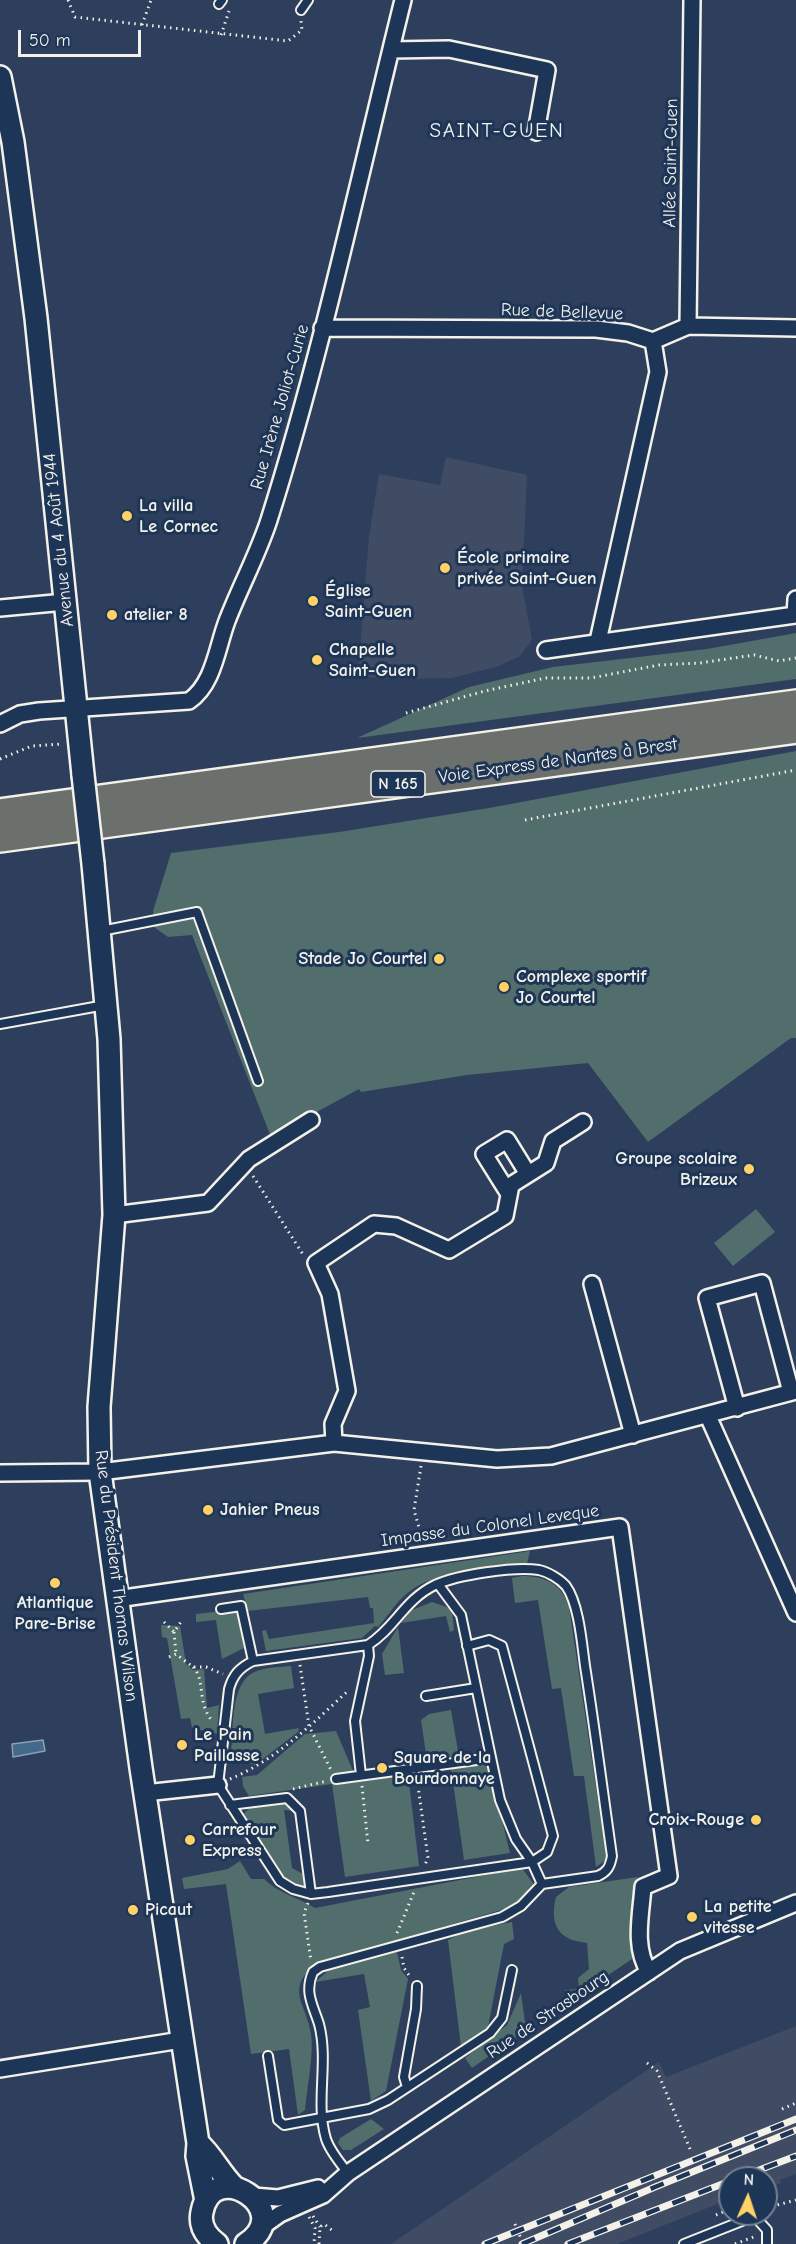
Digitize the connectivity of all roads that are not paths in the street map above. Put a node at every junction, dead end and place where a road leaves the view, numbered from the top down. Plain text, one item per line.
1 (308, 0) edge
2 (403, 0) edge
3 (692, 0) edge
4 (301, 10) road end
5 (391, 50) junction
6 (0, 77) edge
7 (536, 132) dead end
8 (688, 326) junction
9 (322, 328) junction
10 (796, 328) edge
11 (653, 341) junction
12 (796, 599) edge
13 (65, 602) junction
14 (0, 608) edge
15 (598, 642) junction
16 (546, 650) dead end
17 (796, 705) edge
18 (75, 707) junction
19 (0, 724) edge
20 (796, 729) edge
21 (0, 813) edge
22 (0, 838) edge
23 (99, 931) junction
24 (106, 1005) junction
25 (0, 1024) edge
26 (258, 1080) dead end
27 (311, 1120) dead end
28 (583, 1122) dead end
29 (528, 1174) junction
30 (509, 1194) junction
31 (114, 1215) junction
32 (592, 1284) dead end
33 (794, 1392) edge
34 (736, 1408) junction
35 (708, 1416) junction
36 (633, 1435) junction
37 (334, 1443) junction
38 (100, 1472) junction
39 (0, 1473) edge
40 (438, 1584) junction
41 (117, 1599) junction
42 (221, 1609) dead end
43 (796, 1613) edge
44 (368, 1645) junction
45 (467, 1646) junction
46 (253, 1661) junction
47 (476, 1688) junction
48 (426, 1696) dead end
49 (491, 1758) junction
50 (361, 1775) junction
51 (336, 1779) road end
52 (218, 1785) junction
53 (145, 1793) junction
54 (230, 1805) junction
55 (532, 1862) junction
56 (542, 1884) junction
57 (311, 1894) junction
58 (796, 1903) edge
59 (512, 1970) dead end
60 (649, 1972) junction
61 (417, 1986) dead end
62 (181, 2040) junction
63 (268, 2056) dead end
64 (0, 2069) edge
65 (407, 2087) junction
66 (322, 2120) junction
67 (198, 2143) junction
68 (348, 2173) junction
69 (335, 2183) junction
70 (234, 2187) junction
71 (253, 2196) junction
72 (206, 2201) junction
73 (253, 2237) edge
74 (217, 2244) edge
75 (684, 2244) edge
76 (767, 2244) edge

1 - 4 lane
2 - 5 street, Rue Irène Joliot-Curie
3 - 8 street, Allée Saint-Guen
5 - 7 street
5 - 9 street, Rue Irène Joliot-Curie
6 - 13 street, Avenue du 4 Août 1944
8 - 10 street
8 - 11 street
9 - 11 street, Rue de Bellevue
9 - 18 street, Rue Irène Joliot-Curie
11 - 15 street
12 - 15 street
13 - 14 street
13 - 18 street, Avenue du 4 Août 1944
15 - 16 street
17 - 21 highway, Voie Express de Nantes à Brest / N 165
18 - 19 street, Rue Irène Joliot-Curie
18 - 23 street, Avenue du 4 Août 1944, bridge
20 - 22 highway, Voie Express de Nantes à Brest / N 165
23 - 24 street, Avenue du 4 Août 1944
23 - 26 lane
24 - 25 lane
24 - 31 street, Rue du Président Thomas Wilson
27 - 31 street
28 - 29 street
29 - 30 street
29 - 30 street
30 - 37 street
31 - 38 street, Rue du Président Thomas Wilson
32 - 36 street
33 - 34 street
33 - 34 street
34 - 35 street
35 - 36 street
35 - 43 street
36 - 37 street
37 - 38 street
38 - 39 street
38 - 41 street, Rue du Président Thomas Wilson
40 - 44 lane
40 - 45 lane
40 - 56 lane
41 - 53 street, Rue du Président Thomas Wilson
41 - 60 street, Impasse du Colonel Leveque
42 - 46 lane
44 - 46 lane
44 - 50 lane
45 - 47 lane
45 - 55 lane
46 - 52 lane
47 - 48 lane
47 - 49 lane
49 - 50 lane
49 - 55 lane
50 - 51 lane
52 - 53 street
52 - 54 lane
53 - 62 street, Rue du Président Thomas Wilson
54 - 57 lane
54 - 57 lane
55 - 56 lane
55 - 57 lane
56 - 66 lane
58 - 60 street, Rue de Strasbourg
59 - 65 lane
60 - 68 street, Rue de Strasbourg
61 - 65 lane
62 - 64 street
62 - 67 street, Rue du Président Thomas Wilson
63 - 66 lane
65 - 66 lane
66 - 68 lane
67 - 70 street, Rue du Président Thomas Wilson
67 - 72 street, Rue du Président Thomas Wilson
68 - 69 street, Rue de Strasbourg
69 - 71 street, Rue de Strasbourg
69 - 73 street, Rue de Strasbourg
70 - 71 street
70 - 72 street
71 - 73 street
72 - 74 street, Rue du Président Thomas Wilson
75 - 76 lane

